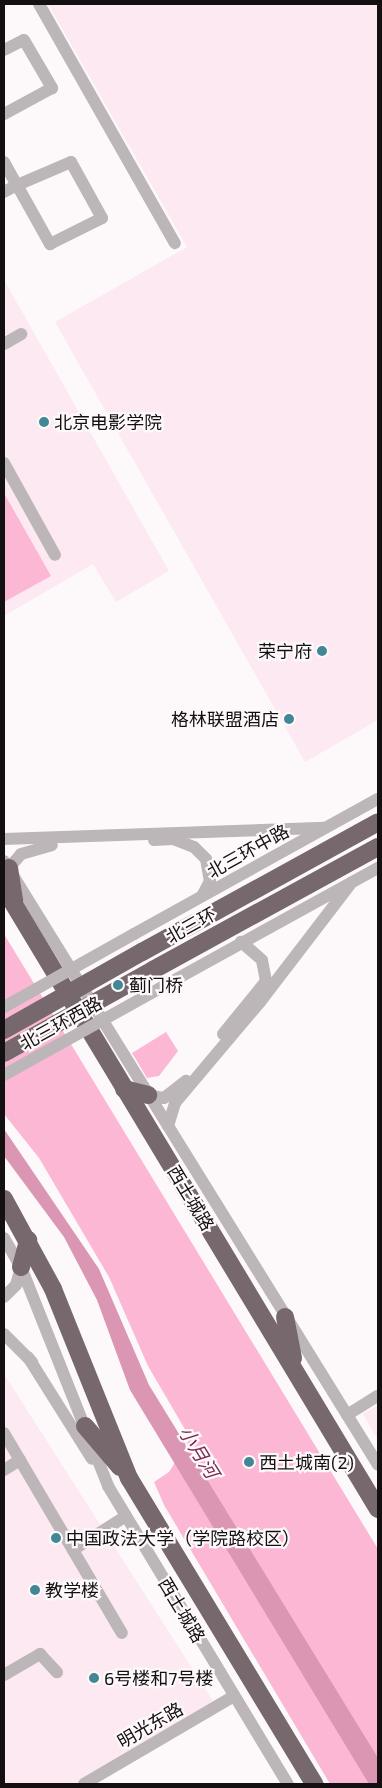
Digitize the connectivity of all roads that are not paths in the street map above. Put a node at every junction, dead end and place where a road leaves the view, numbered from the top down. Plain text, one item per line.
1 (39, 4) edge
2 (4, 50) edge
3 (4, 114) edge
4 (4, 162) edge
5 (17, 185) junction
6 (4, 192) edge
7 (174, 242) dead end
8 (21, 334) dead end
9 (4, 344) edge
10 (4, 463) edge
11 (55, 555) dead end
12 (378, 800) edge
13 (378, 822) edge
14 (325, 828) junction
15 (4, 839) edge
16 (378, 847) edge
17 (6, 864) edge
18 (378, 868) edge
19 (352, 882) junction
20 (4, 888) edge
21 (202, 897) junction
22 (16, 908) junction
23 (242, 942) junction
24 (4, 1007) edge
25 (4, 1030) edge
26 (4, 1053) edge
27 (4, 1075) edge
28 (124, 1089) junction
29 (148, 1095) junction
30 (168, 1126) junction
31 (4, 1199) edge
32 (4, 1238) edge
33 (28, 1240) junction
34 (21, 1267) junction
35 (4, 1297) edge
36 (285, 1317) junction
37 (4, 1334) edge
38 (28, 1357) junction
39 (295, 1368) junction
40 (378, 1396) edge
41 (347, 1415) junction
42 (84, 1426) junction
43 (4, 1433) edge
44 (20, 1460) junction
45 (378, 1465) edge
46 (4, 1470) edge
47 (129, 1478) junction
48 (108, 1486) junction
49 (378, 1509) edge
50 (126, 1516) junction
51 (73, 1550) junction
52 (122, 1632) dead end
53 (57, 1672) dead end
54 (4, 1675) edge
55 (234, 1696) junction
56 (84, 1784) edge
57 (288, 1784) edge
58 (314, 1784) edge

1 - 7 street
2 - 3 street
4 - 5 street
5 - 5 street
5 - 6 street
8 - 9 street
10 - 11 street
12 - 14 street, 北三环中路
13 - 25 highway, 北三环, bridge
14 - 15 street
14 - 21 street, 北三环中路
16 - 26 highway, 北三环, bridge
17 - 21 street
17 - 22 highway
17 - 29 street, 西土城路
18 - 19 street
19 - 23 street
19 - 30 street
20 - 22 highway, 西土城路
21 - 24 street, 北三环中路, bridge
22 - 28 highway, 西土城路
23 - 27 street, 北三环西路, bridge
23 - 29 street
28 - 29 highway
28 - 39 highway, 西土城路
29 - 30 street, 西土城路
30 - 36 street, 西土城路
31 - 33 highway
32 - 34 street, 西土城路
33 - 34 highway
33 - 47 highway
34 - 35 street
34 - 42 street, 西土城路
36 - 39 highway
36 - 41 street, 西土城路
37 - 38 street
38 - 42 street
38 - 48 street
39 - 49 highway, 西土城路
40 - 41 street
41 - 45 street, 西土城路
42 - 47 highway
42 - 48 street, 西土城路
43 - 44 street
44 - 46 street
44 - 51 street
47 - 58 highway
48 - 50 street, 西土城路
50 - 51 street
50 - 55 street, 西土城路
51 - 52 street
53 - 54 street
55 - 56 street, 明光东路
55 - 57 street, 西土城路

